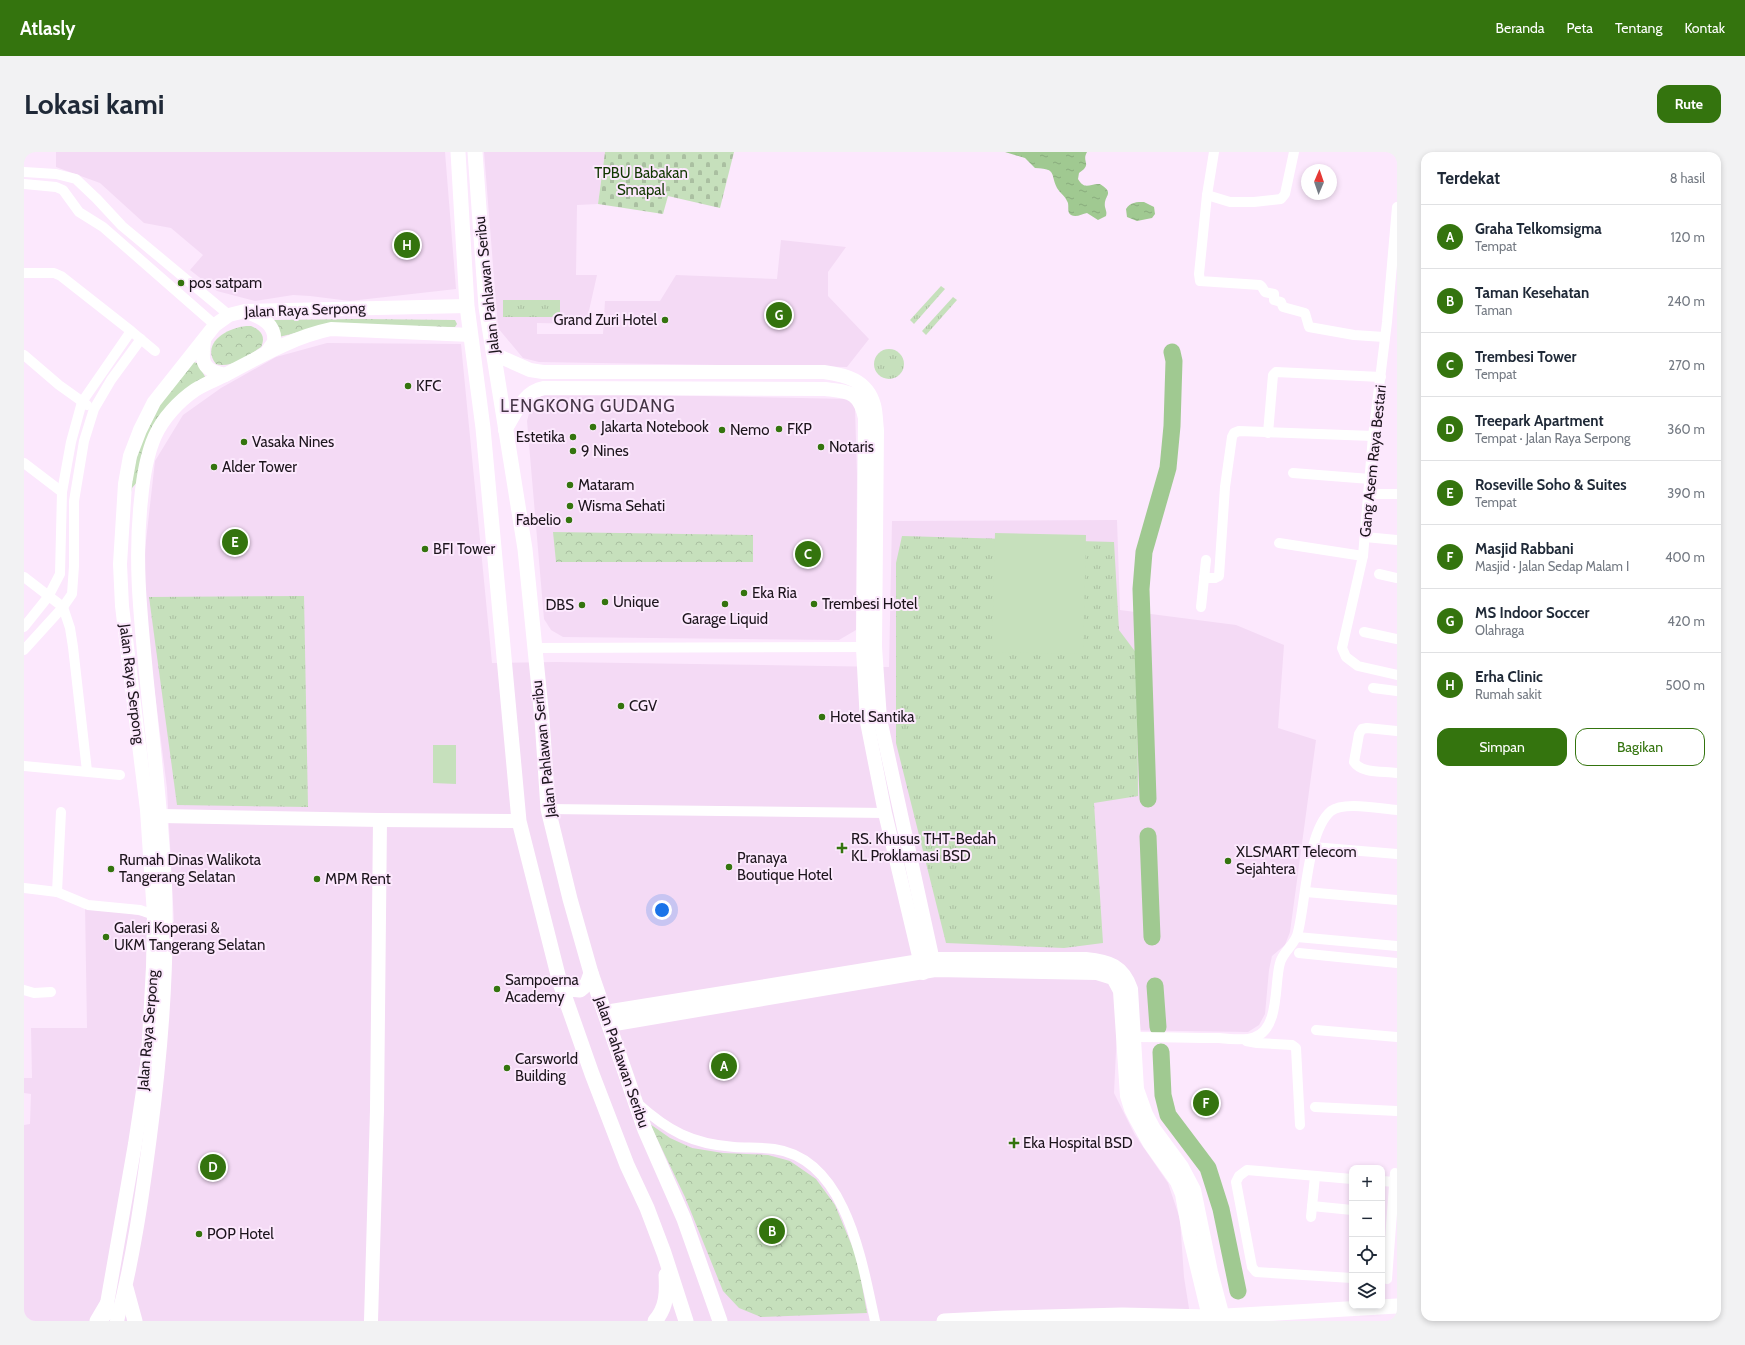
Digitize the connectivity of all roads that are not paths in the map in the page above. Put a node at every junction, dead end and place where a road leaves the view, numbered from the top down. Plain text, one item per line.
1 (458, 152) edge
2 (475, 152) edge
3 (1214, 152) edge
4 (1294, 152) edge
5 (24, 172) edge
6 (24, 184) edge
7 (1207, 195) junction
8 (1397, 206) edge
9 (24, 273) edge
10 (197, 289) junction
11 (186, 300) junction
12 (467, 306) junction
13 (245, 311) junction
14 (229, 315) junction
15 (215, 325) junction
16 (131, 331) junction
17 (471, 335) junction
18 (1384, 337) junction
19 (141, 339) junction
20 (204, 341) junction
21 (155, 352) dead end
22 (267, 352) junction
23 (494, 354) junction
24 (24, 355) edge
25 (543, 372) junction
26 (225, 375) junction
27 (1381, 377) junction
28 (854, 387) junction
29 (544, 388) junction
30 (82, 402) junction
31 (94, 409) junction
32 (505, 430) junction
33 (1268, 433) junction
34 (1373, 436) junction
35 (24, 463) edge
36 (1293, 473) dead end
37 (1370, 479) junction
38 (62, 492) junction
39 (1368, 494) junction
40 (1397, 494) edge
41 (122, 513) junction
42 (140, 513) junction
43 (1365, 537) junction
44 (1397, 540) edge
45 (1278, 543) dead end
46 (1363, 556) junction
47 (1206, 560) dead end
48 (1379, 574) dead end
49 (24, 577) edge
50 (1204, 578) junction
51 (1397, 578) edge
52 (48, 597) junction
53 (1201, 607) dead end
54 (64, 608) junction
55 (24, 627) edge
56 (1364, 632) dead end
57 (1397, 639) edge
58 (534, 648) junction
59 (869, 648) junction
60 (24, 650) edge
61 (1397, 674) edge
62 (1373, 688) dead end
63 (148, 689) junction
64 (132, 690) junction
65 (1397, 691) edge
66 (1397, 730) edge
67 (24, 766) edge
68 (87, 771) junction
69 (1397, 773) edge
70 (120, 775) dead end
71 (548, 809) junction
72 (1397, 810) edge
73 (61, 812) dead end
74 (885, 813) junction
75 (161, 816) junction
76 (380, 820) junction
77 (518, 821) junction
78 (1313, 847) junction
79 (1397, 854) edge
80 (24, 888) edge
81 (57, 892) junction
82 (1306, 892) junction
83 (1397, 900) edge
84 (154, 915) junction
85 (1297, 937) junction
86 (1397, 946) edge
87 (1299, 954) dead end
88 (1397, 963) edge
89 (928, 966) junction
90 (159, 972) junction
91 (591, 973) junction
92 (560, 983) junction
93 (24, 990) edge
94 (52, 992) dead end
95 (607, 1019) junction
96 (1316, 1030) dead end
97 (1134, 1037) junction
98 (1397, 1037) edge
99 (1236, 1039) junction
100 (1130, 1057) junction
101 (636, 1103) junction
102 (1314, 1107) dead end
103 (1397, 1111) edge
104 (1300, 1125) dead end
105 (1315, 1176) junction
106 (1349, 1179) edge
107 (1385, 1180) edge
108 (1312, 1206) junction
109 (1349, 1210) edge
110 (1387, 1214) edge
111 (1311, 1217) dead end
112 (664, 1253) junction
113 (1349, 1278) edge
114 (1389, 1279) edge
115 (126, 1288) junction
116 (107, 1304) junction
117 (1397, 1306) edge
118 (1217, 1319) edge
119 (97, 1321) edge
120 (104, 1321) edge
121 (117, 1321) edge
122 (135, 1321) edge
123 (371, 1321) edge
124 (656, 1321) edge
125 (686, 1321) edge
126 (720, 1321) edge
127 (875, 1321) edge
128 (944, 1321) edge

1 - 12 main road, Jalan Pahlawan Seribu
2 - 23 main road, Jalan Pahlawan Seribu
3 - 7 street
4 - 7 street
5 - 10 street
6 - 11 street
7 - 18 street
8 - 18 street, Gang Asem Raya Bestari
9 - 16 street
10 - 11 street
10 - 14 street
11 - 15 street
12 - 13 street, Jalan Raya Serpong
12 - 17 main road, Jalan Pahlawan Seribu
13 - 14 street, Jalan Raya Serpong
13 - 22 street
14 - 15 street, Jalan Raya Serpong
15 - 20 street, Jalan Raya Serpong
16 - 19 street
16 - 30 street
17 - 22 street, Jalan Raya Serpong
17 - 77 main road, Jalan Pahlawan Seribu
18 - 27 street, Gang Asem Raya Bestari
19 - 21 street
19 - 31 street
20 - 26 street
20 - 41 street, Jalan Raya Serpong
22 - 26 street, Jalan Raya Serpong
23 - 25 street
23 - 32 main road, Jalan Pahlawan Seribu
24 - 30 street
25 - 28 street
25 - 29 street
26 - 42 street, Jalan Raya Serpong
27 - 33 street
27 - 34 street, Gang Asem Raya Bestari
28 - 29 street
28 - 59 street
29 - 32 street
30 - 31 street
30 - 38 street
31 - 54 street
32 - 58 main road, Jalan Pahlawan Seribu
33 - 34 street
33 - 50 street
34 - 37 street, Gang Asem Raya Bestari
35 - 38 street
36 - 37 street
37 - 39 street, Gang Asem Raya Bestari
38 - 52 street
39 - 40 street
39 - 43 street, Gang Asem Raya Bestari
41 - 42 street
41 - 64 street, Jalan Raya Serpong
42 - 63 street, Jalan Raya Serpong
43 - 44 street
43 - 46 street, Gang Asem Raya Bestari
45 - 46 street
46 - 61 street, Gang Asem Raya Bestari
47 - 50 street
48 - 51 street
49 - 52 street
50 - 53 street
52 - 54 street
52 - 55 street
54 - 60 street
54 - 68 street
56 - 57 street
58 - 59 street
58 - 71 main road, Jalan Pahlawan Seribu
59 - 74 street
59 - 89 street
62 - 65 street
63 - 64 street
63 - 75 street, Jalan Raya Serpong
64 - 84 street, Jalan Raya Serpong
66 - 69 street
67 - 68 street
68 - 70 street
71 - 74 street
71 - 91 main road, Jalan Pahlawan Seribu
72 - 78 street
73 - 81 street
74 - 89 street
75 - 76 street
75 - 90 street, Jalan Raya Serpong
76 - 77 street
76 - 123 street
77 - 92 main road, Jalan Pahlawan Seribu
78 - 79 street
78 - 82 street
80 - 81 street
81 - 84 street
82 - 83 street
82 - 85 street
84 - 90 street, Jalan Raya Serpong
85 - 86 street
85 - 99 street
87 - 88 street
89 - 95 street
89 - 97 street
89 - 100 street
90 - 115 street, Jalan Raya Serpong
90 - 116 street, Jalan Raya Serpong
91 - 92 main road
91 - 95 main road, Jalan Pahlawan Seribu
92 - 112 main road, Jalan Pahlawan Seribu
93 - 94 street
95 - 101 main road, Jalan Pahlawan Seribu
96 - 98 street
97 - 99 street
97 - 100 street
99 - 104 street
100 - 118 street
101 - 126 main road, Jalan Pahlawan Seribu
101 - 127 street
102 - 103 street
105 - 106 street
105 - 108 street
105 - 113 street
107 - 110 street
108 - 109 street
108 - 111 street
110 - 114 street
112 - 124 main road
112 - 125 main road, Jalan Pahlawan Seribu
115 - 121 street, Jalan Raya Serpong
115 - 122 main road
116 - 119 main road
116 - 120 street, Jalan Raya Serpong
117 - 118 main road
118 - 128 main road

